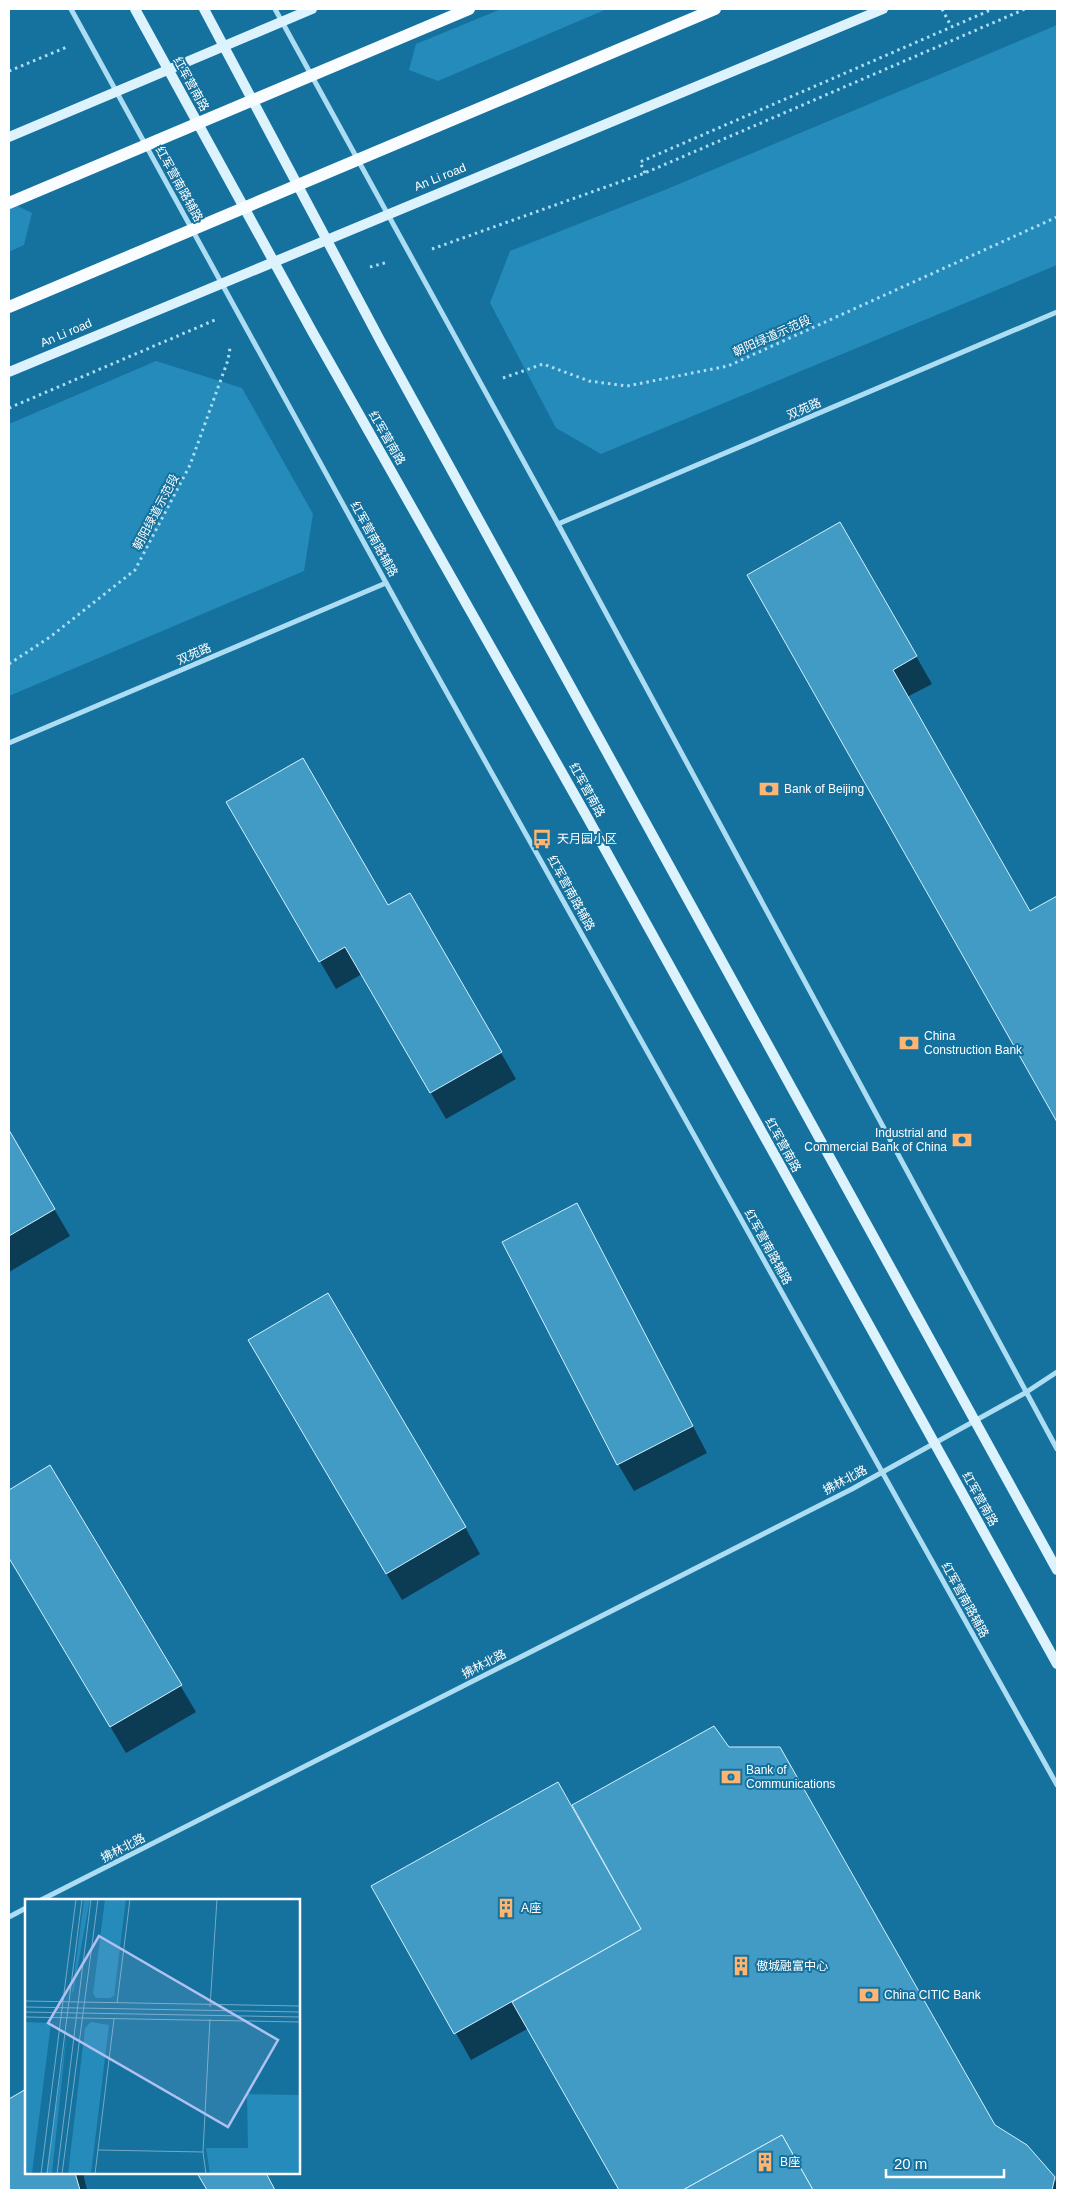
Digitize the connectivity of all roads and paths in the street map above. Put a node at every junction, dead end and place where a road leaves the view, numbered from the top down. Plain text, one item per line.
1 (71, 9) edge
2 (135, 9) edge
3 (204, 9) edge
4 (275, 9) edge
5 (312, 9) edge
6 (469, 9) edge
7 (715, 9) edge
8 (883, 9) edge
9 (942, 9) edge
10 (993, 9) edge
11 (1025, 9) edge
12 (282, 22) junction
13 (951, 26) junction
14 (224, 47) junction
15 (169, 70) junction
16 (312, 76) junction
17 (116, 91) junction
18 (253, 101) junction
19 (198, 124) junction
20 (9, 137) edge
21 (146, 146) junction
22 (357, 160) junction
23 (645, 173) junction
24 (298, 184) junction
25 (9, 203) edge
26 (244, 207) junction
27 (387, 214) junction
28 (1057, 217) edge
29 (192, 229) junction
30 (326, 239) junction
31 (410, 255) junction
32 (274, 261) junction
33 (346, 275) junction
34 (221, 283) junction
35 (9, 307) edge
36 (236, 310) junction
37 (1057, 312) edge
38 (9, 372) edge
39 (481, 386) junction
40 (9, 408) edge
41 (558, 524) junction
42 (386, 583) junction
43 (9, 664) edge
44 (9, 743) edge
45 (1057, 1372) edge
46 (1025, 1393) junction
47 (974, 1421) junction
48 (934, 1443) junction
49 (1057, 1449) edge
50 (882, 1472) junction
51 (1057, 1570) edge
52 (1057, 1664) edge
53 (1057, 1784) edge
54 (43, 1899) edge
55 (25, 1909) edge
56 (9, 1917) edge

1 - 17 street, 红军营南路辅路
2 - 15 main road, 红军营南路
3 - 14 main road
4 - 12 street
5 - 12 main road
6 - 16 main road
7 - 22 main road
8 - 27 main road, An Li road
9 - 13 path
10 - 13 path
11 - 23 path
12 - 14 main road
12 - 16 street
13 - 23 path
14 - 15 main road
14 - 18 main road
15 - 17 main road
15 - 19 main road, 红军营南路
16 - 18 main road
16 - 22 street
17 - 20 main road
17 - 21 street, 红军营南路辅路
18 - 19 main road
18 - 24 main road
19 - 21 main road
19 - 26 main road, 红军营南路
21 - 25 main road
21 - 29 street, 红军营南路辅路
22 - 24 main road
22 - 27 street
23 - 31 path
24 - 26 main road
24 - 30 main road
26 - 29 main road
26 - 32 main road, 红军营南路
27 - 30 main road, An Li road
27 - 31 street
28 - 39 path, 朝阳绿道示范段
29 - 34 street, 红军营南路辅路
29 - 35 main road
30 - 32 main road, An Li road
30 - 33 main road
31 - 33 path
31 - 39 street
32 - 34 main road, An Li road
32 - 48 main road, 红军营南路
33 - 47 main road
34 - 36 street, 红军营南路辅路
34 - 38 main road, An Li road
36 - 40 path
36 - 42 street, 红军营南路辅路
36 - 43 path, 朝阳绿道示范段
37 - 41 street, 双苑路
39 - 41 street
41 - 46 street
42 - 44 street, 双苑路
42 - 50 street, 红军营南路辅路
45 - 46 street, 拂林北路
46 - 47 street, 拂林北路
46 - 49 street
47 - 48 street, 拂林北路
47 - 51 main road
48 - 50 street, 拂林北路
48 - 52 main road, 红军营南路
50 - 53 street, 红军营南路辅路
50 - 54 street, 拂林北路
55 - 56 street

